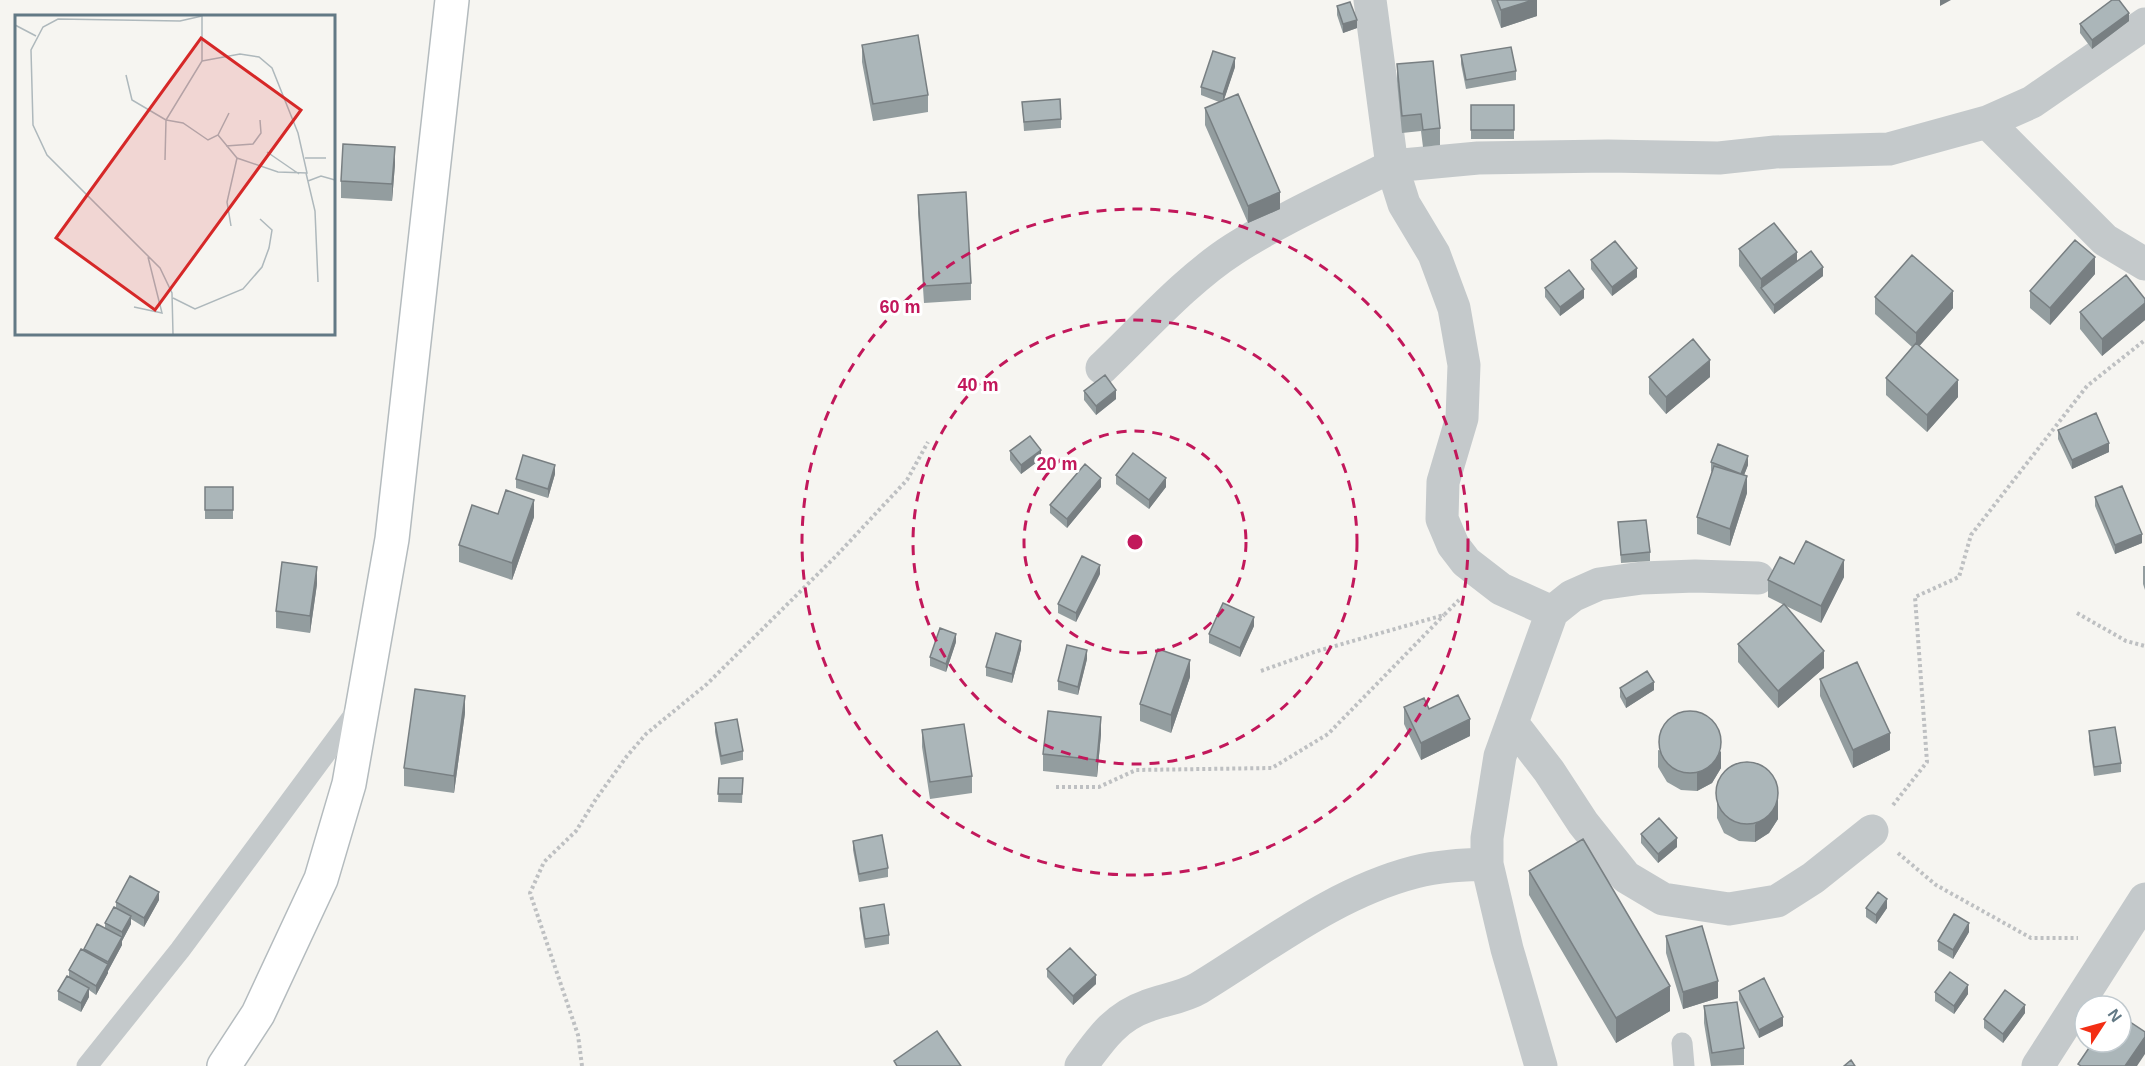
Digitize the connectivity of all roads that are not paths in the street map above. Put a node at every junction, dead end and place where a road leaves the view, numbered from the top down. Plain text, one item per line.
1 (452, 0) edge
2 (1370, 0) edge
3 (2145, 24) edge
4 (1987, 122) junction
5 (1392, 166) junction
6 (2145, 264) edge
7 (1102, 368) dead end
8 (1758, 578) dead end
9 (1551, 612) junction
10 (363, 703) junction
11 (1512, 723) junction
12 (1872, 831) road end
13 (1487, 864) junction
14 (2145, 899) edge
15 (1682, 1043) dead end
16 (87, 1066) edge
17 (224, 1066) edge
18 (1081, 1066) edge
19 (1541, 1066) edge
20 (1684, 1066) edge
21 (2038, 1066) edge

1 - 10 main road
2 - 5 street
3 - 4 street
4 - 5 street
4 - 6 street
5 - 7 street
5 - 9 street
8 - 9 street
9 - 11 street
10 - 16 lane
10 - 17 main road
11 - 12 street
11 - 13 street
13 - 18 street
13 - 19 street
14 - 21 street
15 - 20 lane

